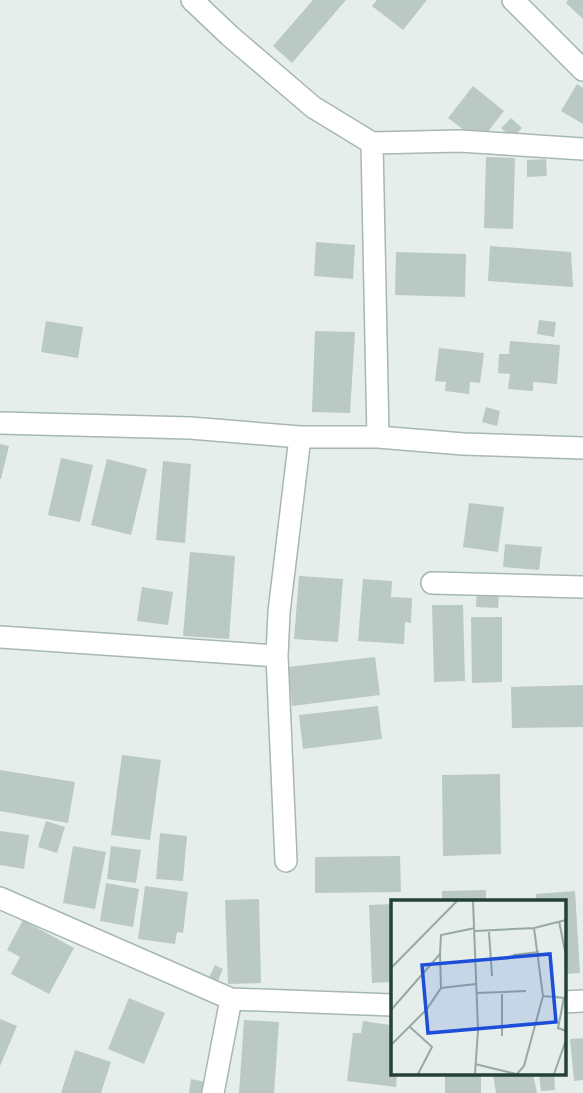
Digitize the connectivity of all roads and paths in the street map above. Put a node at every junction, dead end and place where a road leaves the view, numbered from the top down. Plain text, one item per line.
1 (192, 0) edge
2 (513, 0) edge
3 (583, 69) edge
4 (372, 143) junction
5 (583, 149) edge
6 (0, 423) edge
7 (300, 437) junction
8 (378, 437) junction
9 (583, 448) edge
10 (432, 583) dead end
11 (583, 587) edge
12 (0, 636) edge
13 (277, 656) junction
14 (286, 861) dead end
15 (0, 898) edge
16 (231, 999) junction
17 (391, 1005) edge
18 (213, 1093) edge

1 - 4 street
2 - 3 street
4 - 5 street
4 - 8 street
6 - 7 street
7 - 8 street
7 - 13 street
8 - 9 street
10 - 11 street
12 - 13 street
13 - 14 street
15 - 16 street
16 - 17 street
16 - 18 street

